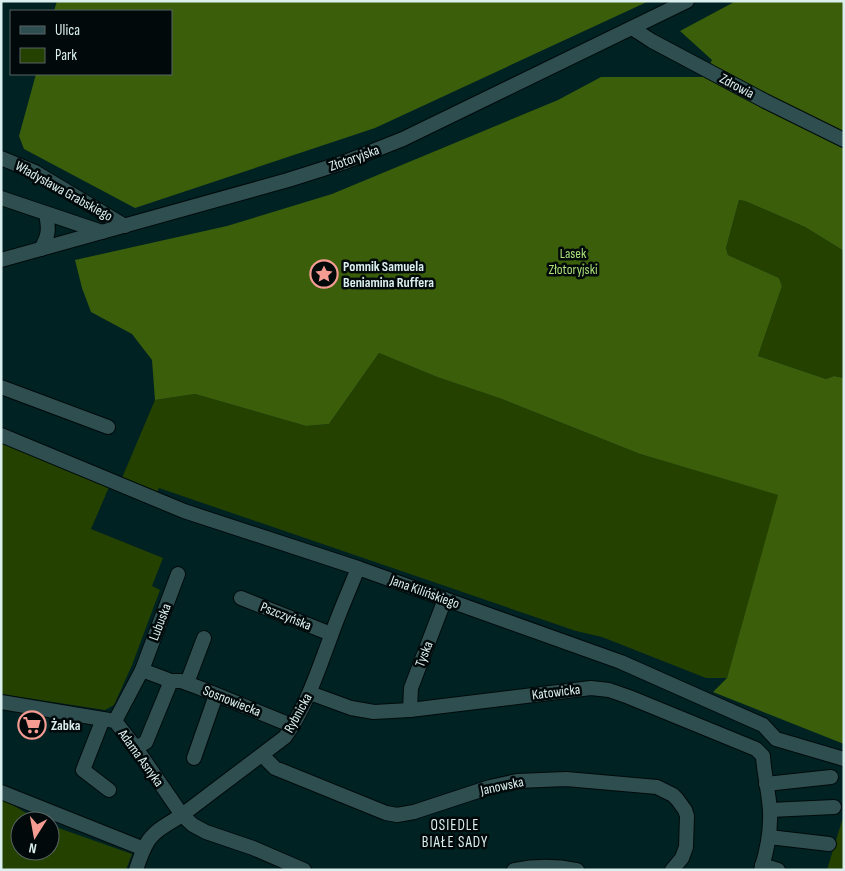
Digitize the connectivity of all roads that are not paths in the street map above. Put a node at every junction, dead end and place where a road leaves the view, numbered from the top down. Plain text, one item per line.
1 (687, 1) edge
2 (632, 28) junction
3 (844, 140) edge
4 (1, 158) edge
5 (1, 198) edge
6 (46, 214) junction
7 (125, 226) junction
8 (102, 232) junction
9 (41, 249) junction
10 (1, 260) edge
11 (1, 387) edge
12 (108, 427) dead end
13 (3, 440) edge
14 (358, 568) junction
15 (178, 574) dead end
16 (242, 598) dead end
17 (445, 599) junction
18 (331, 634) junction
19 (204, 638) dead end
20 (142, 670) junction
21 (171, 681) junction
22 (187, 683) junction
23 (310, 693) junction
24 (216, 695) junction
25 (1, 702) edge
26 (410, 710) junction
27 (109, 720) junction
28 (293, 726) junction
29 (776, 739) junction
30 (136, 748) junction
31 (760, 753) junction
32 (262, 755) junction
33 (194, 758) dead end
34 (844, 759) edge
35 (831, 777) dead end
36 (766, 784) junction
37 (109, 790) dead end
38 (1, 792) edge
39 (834, 806) dead end
40 (770, 810) junction
41 (182, 815) junction
42 (769, 837) junction
43 (829, 844) dead end
44 (144, 849) junction
45 (762, 867) edge
46 (295, 868) edge
47 (136, 870) edge
48 (514, 870) edge
49 (577, 870) edge
50 (672, 870) edge
51 (778, 870) edge

1 - 2 street, Złotoryjska
2 - 3 street, Zdrowia
2 - 7 street, Złotoryjska
4 - 7 street, Władysława Grabskiego
5 - 6 street, Władysława Grabskiego
6 - 8 street, Władysława Grabskiego
6 - 9 street
7 - 8 street, Złotoryjska
8 - 9 street, Złotoryjska
9 - 10 street, Złotoryjska
11 - 12 street
13 - 14 street, Jana Kilińskiego
14 - 17 street, Jana Kilińskiego
14 - 18 street, Rybnicka
15 - 20 street, Lubuska
16 - 18 street, Pszczyńska
17 - 26 street, Tyska
17 - 29 street, Jana Kilińskiego
18 - 23 street, Rybnicka
19 - 22 street
20 - 21 street
20 - 27 street, Lubuska
21 - 22 street, Sosnowiecka
21 - 30 street
22 - 24 street, Sosnowiecka
23 - 26 street, Katowicka
23 - 28 street, Rybnicka
24 - 28 street, Sosnowiecka
24 - 33 street
25 - 27 street, Adama Asnyka
26 - 31 street, Katowicka
27 - 30 street, Adama Asnyka
27 - 37 street, Lubuska
28 - 32 street, Rybnicka
29 - 31 street
29 - 34 street, Jana Kilińskiego
30 - 41 street, Adama Asnyka
31 - 36 street
32 - 41 street, Rybnicka
32 - 50 street, Janowska
35 - 36 street
36 - 40 street
38 - 44 street
39 - 40 street
40 - 42 street
41 - 44 street, Rybnicka
41 - 46 street
42 - 43 street
42 - 45 street
44 - 47 street, Rybnicka
45 - 51 street
48 - 49 street

